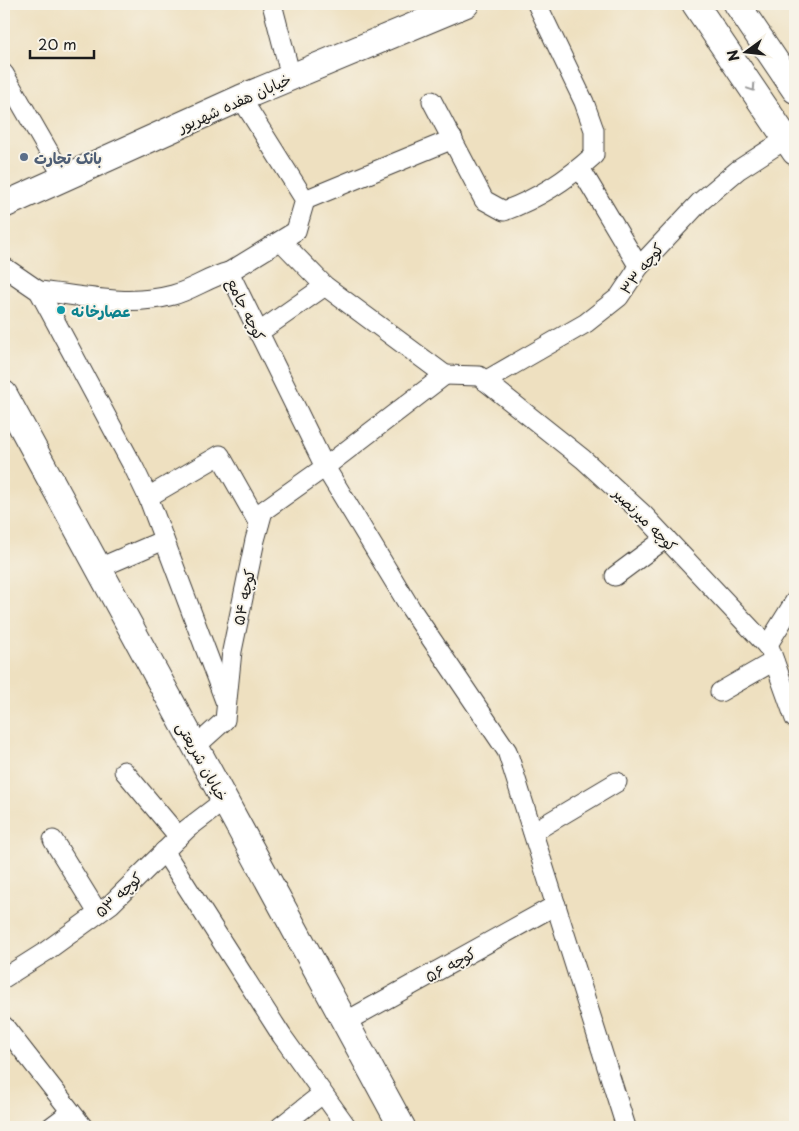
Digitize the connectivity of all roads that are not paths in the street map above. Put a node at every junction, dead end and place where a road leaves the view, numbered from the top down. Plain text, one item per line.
1 (272, 4) edge
2 (466, 4) edge
3 (537, 4) edge
4 (737, 4) edge
5 (703, 7) edge
6 (4, 74) edge
7 (291, 77) junction
8 (795, 90) edge
9 (241, 98) junction
10 (432, 101) dead end
11 (452, 139) junction
12 (791, 145) edge
13 (580, 168) junction
14 (64, 178) junction
15 (305, 200) junction
16 (4, 205) edge
17 (282, 242) junction
18 (4, 267) edge
19 (639, 267) junction
20 (229, 272) junction
21 (325, 286) junction
22 (39, 291) junction
23 (258, 333) junction
24 (445, 375) junction
25 (485, 380) junction
26 (4, 394) edge
27 (324, 467) junction
28 (148, 497) junction
29 (259, 524) junction
30 (666, 538) junction
31 (164, 540) junction
32 (99, 568) junction
33 (615, 576) dead end
34 (795, 601) edge
35 (770, 653) junction
36 (720, 692) dead end
37 (226, 704) junction
38 (795, 719) edge
39 (195, 747) junction
40 (124, 772) dead end
41 (617, 782) dead end
42 (225, 800) junction
43 (533, 832) junction
44 (179, 837) junction
45 (52, 840) dead end
46 (164, 851) junction
47 (556, 905) junction
48 (98, 913) junction
49 (4, 978) edge
50 (345, 1022) junction
51 (4, 1026) edge
52 (322, 1094) junction
53 (71, 1112) junction
54 (51, 1127) edge
55 (83, 1127) edge
56 (280, 1127) edge
57 (347, 1127) edge
58 (402, 1127) edge
59 (626, 1127) edge

1 - 7 street
2 - 7 street, خیابان هفده شهریور
3 - 13 street
4 - 8 street
5 -> 12 street
6 - 14 street
7 - 9 street, خیابان هفده شهریور
9 - 14 street, خیابان هفده شهریور
9 - 15 street
10 - 11 street
11 - 13 street
11 - 15 street
12 - 19 street, کوچه ۳۳
13 - 19 street
14 - 16 street, خیابان هفده شهریور
15 - 17 street
17 - 20 street
17 - 21 street
18 - 22 street
19 - 25 street, کوچه ۳۳
20 - 22 street, کوچه جامع
20 - 23 street, کوچه جامع
21 - 23 street
21 - 24 street
22 - 28 street
23 - 27 street, کوچه جامع
24 - 25 street, کوچه میرنصیر
24 - 27 street, کوچه ۵۴
25 - 30 street, کوچه میرنصیر
26 - 32 street, خیابان شریعتی
27 - 29 street, کوچه ۵۴
27 - 43 street, کوچه جامع
28 - 29 street
28 - 31 street
29 - 37 street, کوچه ۵۴
30 - 33 street
30 - 35 street, کوچه میرنصیر
31 - 32 street
31 - 37 street
32 - 39 street, خیابان شریعتی
34 - 35 street
35 - 36 street
35 - 38 street, کوچه میرنصیر
37 - 39 street, کوچه ۵۴
39 - 42 street, خیابان شریعتی
40 - 44 street
41 - 43 street
42 - 44 street, کوچه ۵۳
42 - 50 street, خیابان شریعتی
43 - 47 street, کوچه جامع
44 - 46 street, کوچه ۵۳
45 - 48 street
46 - 48 street, کوچه ۵۳
46 - 52 street
47 - 50 street, کوچه ۵۶
47 - 59 street, کوچه جامع
48 - 49 street, کوچه ۵۳
50 - 58 street, خیابان شریعتی
51 - 53 street
52 - 56 street
52 - 57 street
53 - 54 street
53 - 55 street

